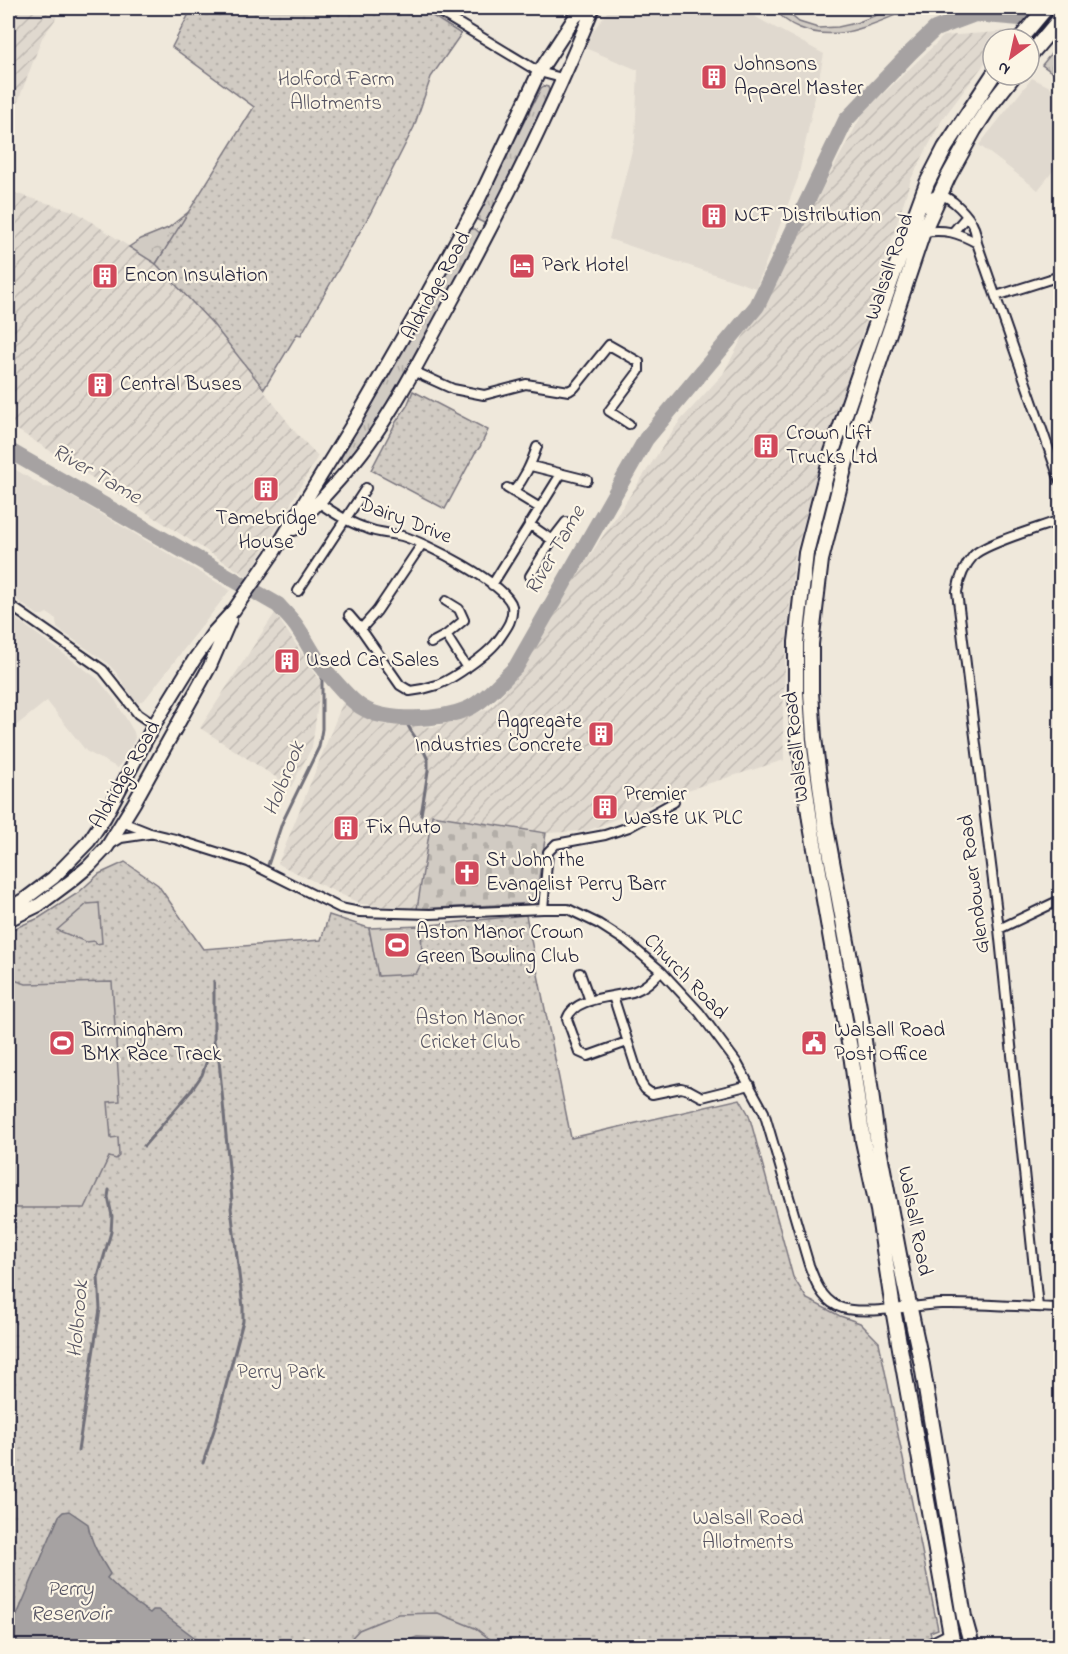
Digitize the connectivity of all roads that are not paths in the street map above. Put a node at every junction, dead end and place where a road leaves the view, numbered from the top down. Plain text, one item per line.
1 (433, 8) edge
2 (585, 8) edge
3 (593, 8) edge
4 (1043, 10) edge
5 (1060, 19) edge
6 (1030, 27) edge
7 (1041, 42) edge
8 (539, 72) junction
9 (562, 78) junction
10 (985, 87) edge
11 (1005, 87) edge
12 (939, 195) junction
13 (967, 216) junction
14 (923, 232) junction
15 (953, 232) junction
16 (977, 243) junction
17 (1060, 276) edge
18 (891, 281) junction
19 (996, 296) junction
20 (413, 371) junction
21 (629, 424) dead end
22 (537, 447) dead end
23 (328, 464) junction
24 (531, 466) junction
25 (345, 474) junction
26 (561, 474) junction
27 (587, 480) dead end
28 (1060, 481) edge
29 (366, 488) dead end
30 (318, 502) junction
31 (540, 508) junction
32 (346, 518) junction
33 (1060, 520) edge
34 (566, 522) dead end
35 (529, 524) junction
36 (552, 540) junction
37 (422, 544) junction
38 (272, 555) junction
39 (530, 576) dead end
40 (492, 585) junction
41 (298, 591) dead end
42 (446, 601) dead end
43 (8, 604) edge
44 (234, 610) junction
45 (349, 615) dead end
46 (361, 629) junction
47 (446, 635) junction
48 (431, 643) dead end
49 (467, 668) junction
50 (154, 725) junction
51 (171, 736) junction
52 (674, 802) dead end
53 (122, 822) junction
54 (150, 833) junction
55 (89, 841) junction
56 (107, 847) junction
57 (1060, 900) edge
58 (8, 909) edge
59 (543, 909) junction
60 (8, 920) edge
61 (999, 929) junction
62 (661, 971) junction
63 (580, 973) dead end
64 (613, 996) junction
65 (590, 1001) junction
66 (627, 1042) junction
67 (750, 1085) junction
68 (910, 1307) junction
69 (1038, 1307) junction
70 (1060, 1308) edge
71 (893, 1309) junction
72 (964, 1617) junction
73 (951, 1640) edge
74 (924, 1647) edge
75 (972, 1647) edge

1 - 8 street
2 - 8 main road, Aldridge Road
3 - 9 main road, Aldridge Road
4 - 6 highway
5 - 7 highway
8 - 9 street
8 - 23 main road, Aldridge Road
9 - 20 main road, Aldridge Road
10 - 18 highway, Walsall Road
11 - 12 highway, Walsall Road
12 - 13 street
12 - 14 highway, Walsall Road
12 - 18 street, Walsall Road
13 - 15 street
13 - 16 street
14 - 15 street
14 - 68 highway, Walsall Road
15 - 16 street
16 - 19 street
17 - 19 street
18 - 71 highway, Walsall Road
19 - 28 street
20 - 21 street
20 - 25 main road, Aldridge Road
22 - 24 street
23 - 25 main road
23 - 38 main road, Aldridge Road
24 - 26 street
24 - 31 street
25 - 30 main road, Aldridge Road
26 - 27 street
26 - 31 street
29 - 32 street
30 - 32 street, Dairy Drive
30 - 38 main road, Aldridge Road
31 - 35 street
32 - 37 street, Dairy Drive
32 - 41 street
33 - 61 street, Glendower Road
34 - 36 street
35 - 36 street
35 - 40 street
36 - 39 street
37 - 40 street, Dairy Drive
37 - 46 street
38 - 44 main road, Aldridge Road
40 - 49 street, Dairy Drive
42 - 47 street
43 - 50 street
44 - 50 main road, Aldridge Road
44 - 51 main road, Aldridge Road
45 - 46 street, Dairy Drive
46 - 49 street, Dairy Drive
47 - 48 street
47 - 49 street
50 - 51 main road
50 - 55 main road, Aldridge Road
51 - 53 main road, Aldridge Road
52 - 59 street
53 - 54 street, Church Road
53 - 55 main road
53 - 56 main road, Aldridge Road
54 - 56 street, Church Road
54 - 59 street, Church Road
55 - 58 main road, Aldridge Road
56 - 60 main road, Aldridge Road
57 - 61 street
59 - 62 street, Church Road
61 - 69 street, Glendower Road
62 - 64 street
62 - 67 street, Church Road
63 - 65 street
64 - 65 street
64 - 66 street
65 - 66 street
66 - 67 street
67 - 71 street, Church Road
68 - 69 street
68 - 71 street, Walsall Road
68 - 72 highway, Walsall Road
69 - 70 street
71 - 73 highway, Walsall Road
72 - 73 highway
72 - 75 highway, Walsall Road
73 - 74 street

